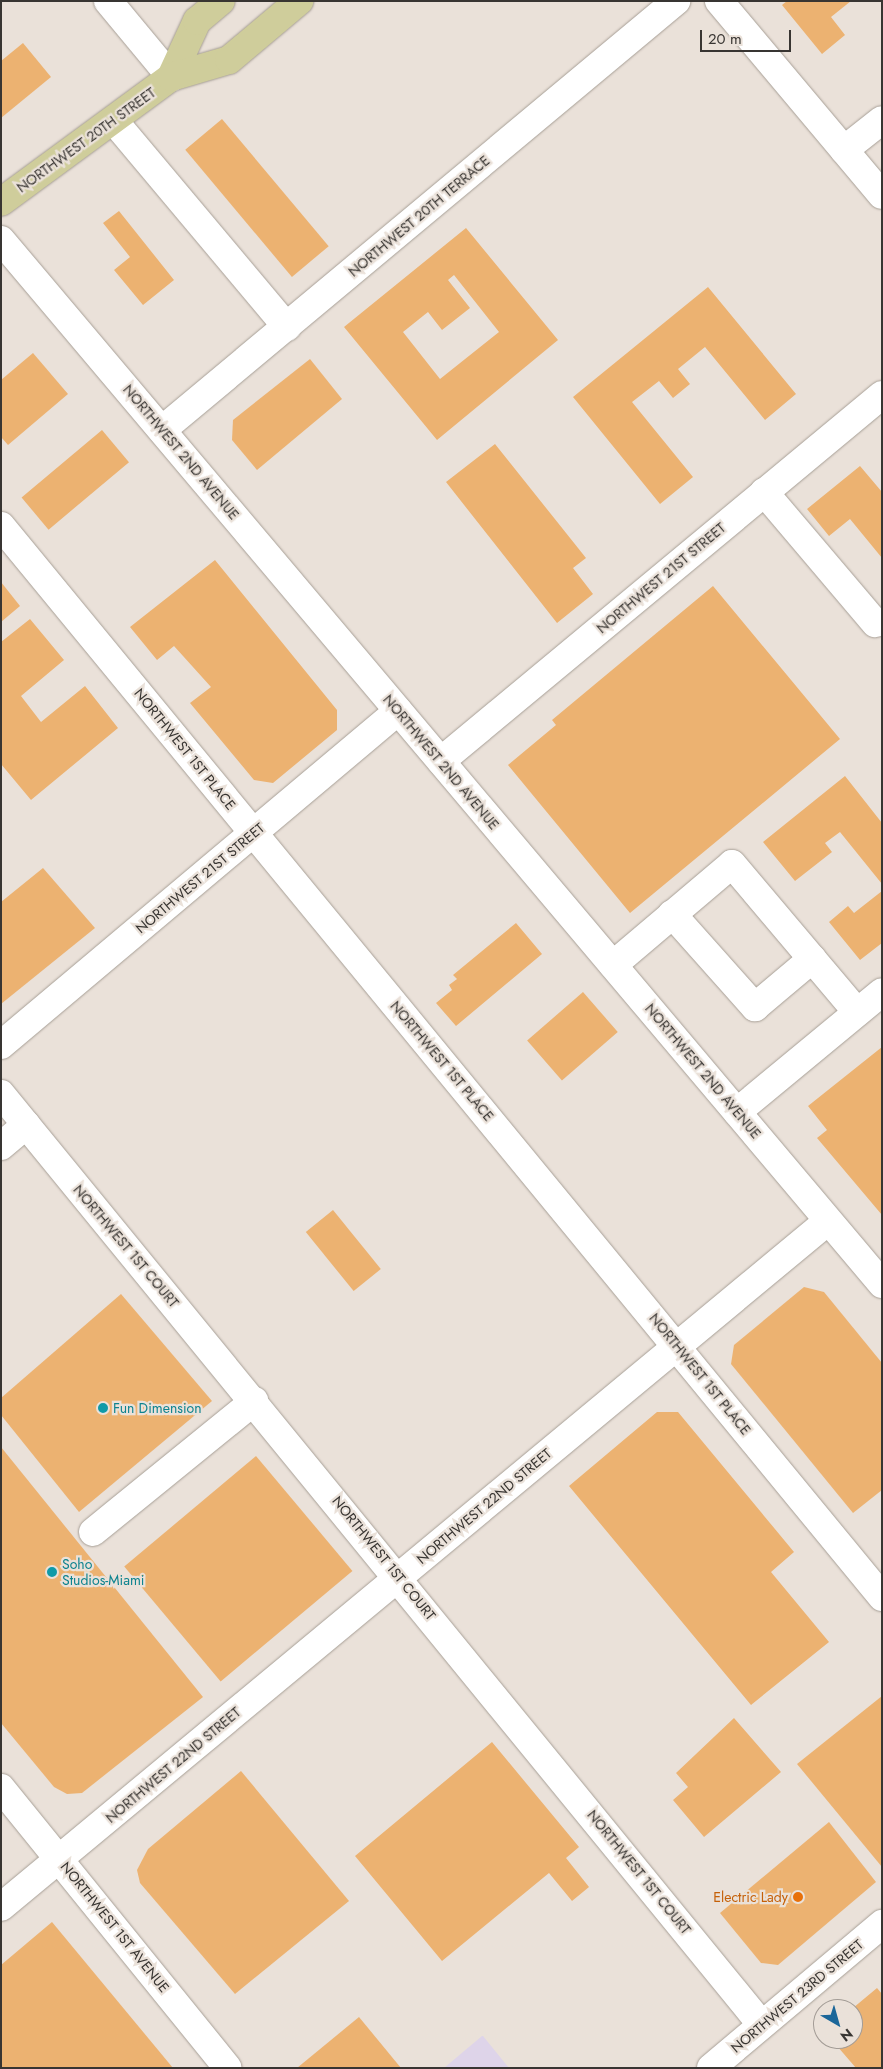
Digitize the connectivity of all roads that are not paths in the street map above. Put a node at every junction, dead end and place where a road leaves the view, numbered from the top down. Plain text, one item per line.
1 (108, 1) edge
2 (221, 1) edge
3 (299, 1) edge
4 (676, 1) edge
5 (719, 1) edge
6 (171, 77) junction
7 (882, 120) edge
8 (114, 121) junction
9 (844, 150) junction
10 (882, 195) edge
11 (1, 202) edge
12 (1, 240) edge
13 (287, 327) junction
14 (882, 395) edge
15 (162, 430) junction
16 (764, 492) junction
17 (1, 526) edge
18 (875, 623) dead end
19 (398, 711) junction
20 (440, 762) junction
21 (254, 833) junction
22 (672, 914) junction
23 (812, 959) junction
24 (613, 965) junction
25 (882, 992) edge
26 (857, 1012) junction
27 (1, 1045) edge
28 (1, 1094) edge
29 (737, 1112) junction
30 (26, 1125) junction
31 (1, 1146) edge
32 (828, 1221) junction
33 (882, 1284) edge
34 (677, 1346) junction
35 (254, 1401) junction
36 (93, 1532) dead end
37 (400, 1576) junction
38 (882, 1597) edge
39 (1, 1788) edge
40 (60, 1859) junction
41 (1, 1907) edge
42 (882, 1924) edge
43 (762, 2025) junction
44 (228, 2068) edge
45 (711, 2068) edge

1 - 6 street
2 - 6 main road, NORTHWEST 20TH STREET
3 - 6 main road, NORTHWEST 20TH STREET
4 - 13 street, NORTHWEST 20TH TERRACE
5 - 9 street
6 - 8 main road, NORTHWEST 20TH STREET
7 - 9 street
8 - 11 main road, NORTHWEST 20TH STREET
8 - 13 street
9 - 10 street
12 - 15 street, NORTHWEST 2ND AVENUE
13 - 15 street, NORTHWEST 20TH TERRACE
14 - 16 street, NORTHWEST 21ST STREET
15 - 19 street, NORTHWEST 2ND AVENUE
16 - 18 street
16 - 20 street, NORTHWEST 21ST STREET
17 - 21 street, NORTHWEST 1ST PLACE
19 - 20 street, NORTHWEST 2ND AVENUE
19 - 21 street, NORTHWEST 21ST STREET
20 - 24 street, NORTHWEST 2ND AVENUE
21 - 27 street, NORTHWEST 21ST STREET
21 - 34 street, NORTHWEST 1ST PLACE
22 - 23 street
22 - 23 street
22 - 24 street
23 - 26 street
24 - 29 street, NORTHWEST 2ND AVENUE
25 - 26 street
26 - 29 street
28 - 30 street, NORTHWEST 1ST COURT
29 - 32 street, NORTHWEST 2ND AVENUE
30 - 31 street
30 - 35 street, NORTHWEST 1ST COURT
32 - 33 street, NORTHWEST 2ND AVENUE
32 - 34 street, NORTHWEST 22ND STREET
34 - 37 street, NORTHWEST 22ND STREET
34 - 38 street, NORTHWEST 1ST PLACE
35 - 36 street
35 - 37 street, NORTHWEST 1ST COURT
37 - 40 street, NORTHWEST 22ND STREET
37 - 43 street, NORTHWEST 1ST COURT
39 - 40 street, NORTHWEST 1ST AVENUE
40 - 41 street, NORTHWEST 22ND STREET
40 - 44 street, NORTHWEST 1ST AVENUE
42 - 43 street, NORTHWEST 23RD STREET
43 - 45 street, NORTHWEST 23RD STREET

